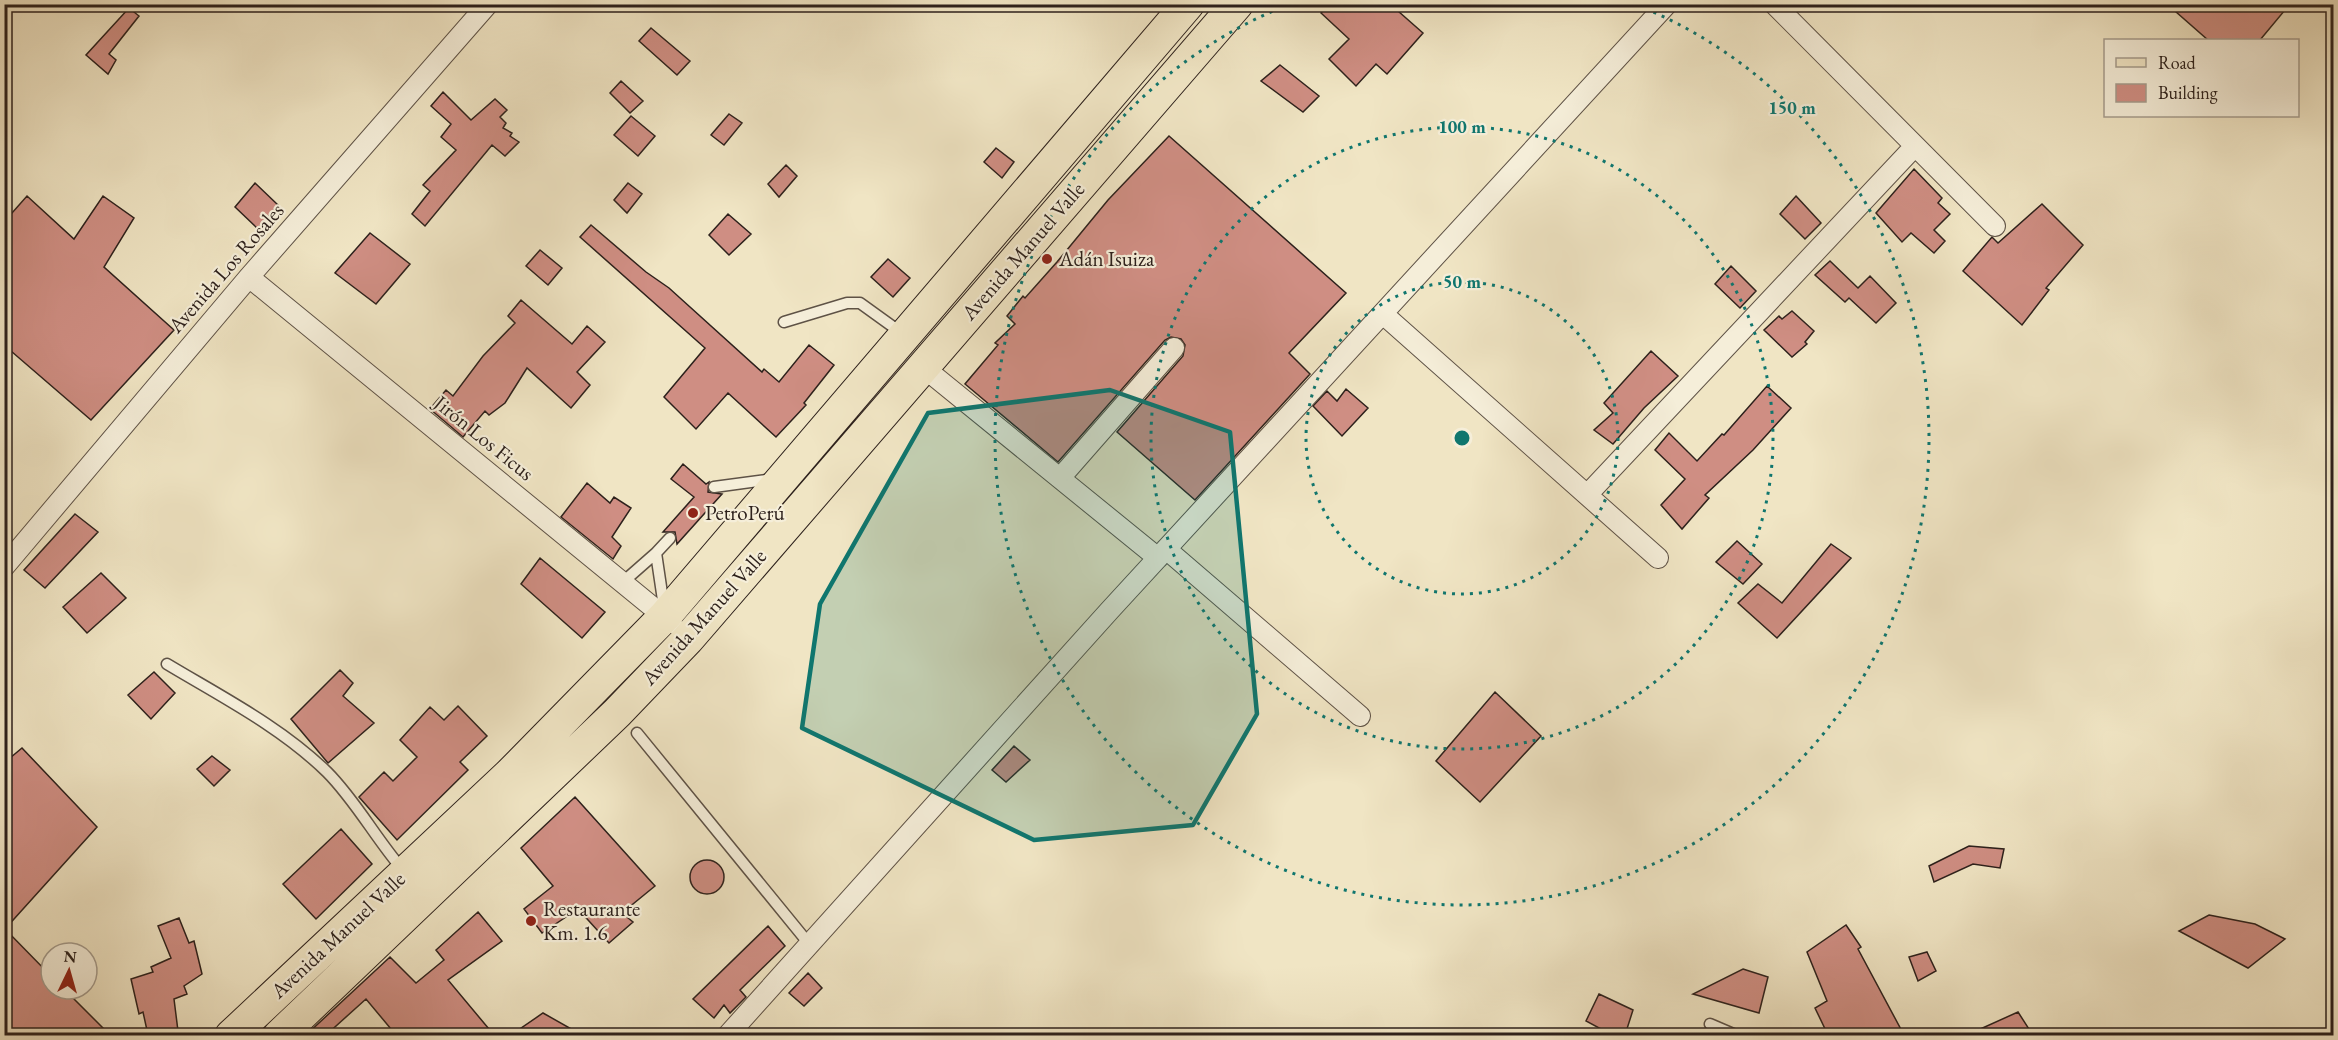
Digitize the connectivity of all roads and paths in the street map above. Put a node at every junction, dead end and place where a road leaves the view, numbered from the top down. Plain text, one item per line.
1 (488, 4) edge
2 (1188, 4) edge
3 (1237, 4) edge
4 (1666, 4) edge
5 (1774, 4) edge
6 (1915, 146) junction
7 (1995, 226) dead end
8 (249, 277) junction
9 (1383, 314) junction
10 (784, 322) dead end
11 (904, 335) junction
12 (1174, 348) dead end
13 (922, 368) junction
14 (783, 478) junction
15 (1060, 478) junction
16 (714, 487) dead end
17 (1587, 495) junction
18 (670, 538) dead end
19 (656, 553) junction
20 (1162, 554) junction
21 (1658, 558) dead end
22 (4, 567) edge
23 (623, 582) junction
24 (665, 616) junction
25 (688, 639) junction
26 (167, 664) dead end
27 (1360, 716) dead end
28 (638, 733) dead end
29 (405, 872) junction
30 (810, 945) junction
31 (1710, 1024) dead end
32 (231, 1035) edge
33 (279, 1035) edge
34 (727, 1035) edge
35 (1738, 1035) edge

1 - 8 street, Avenida Los Rosales
2 - 11 main road, Avenida Manuel Valle
3 - 13 main road, Avenida Manuel Valle
4 - 9 street
5 - 6 street
6 - 7 street
6 - 17 street
8 - 22 street, Avenida Los Rosales
8 - 23 street, Jirón Los Ficus
9 - 17 street
9 - 20 street
10 - 11 lane
11 - 14 main road, Avenida Manuel Valle
12 - 15 street
13 - 15 street
13 - 25 main road, Avenida Manuel Valle
14 - 16 lane
14 - 24 main road, Avenida Manuel Valle
15 - 20 street
17 - 21 street
18 - 19 lane
19 - 23 lane
19 - 24 lane
20 - 27 street
20 - 30 street
23 - 24 street, Jirón Los Ficus
24 - 25 street, Jirón Los Ficus
24 - 29 main road, Avenida Manuel Valle
25 - 33 main road, Avenida Manuel Valle
26 - 29 lane
28 - 30 lane
29 - 32 main road, Avenida Manuel Valle
30 - 34 street
31 - 35 lane

